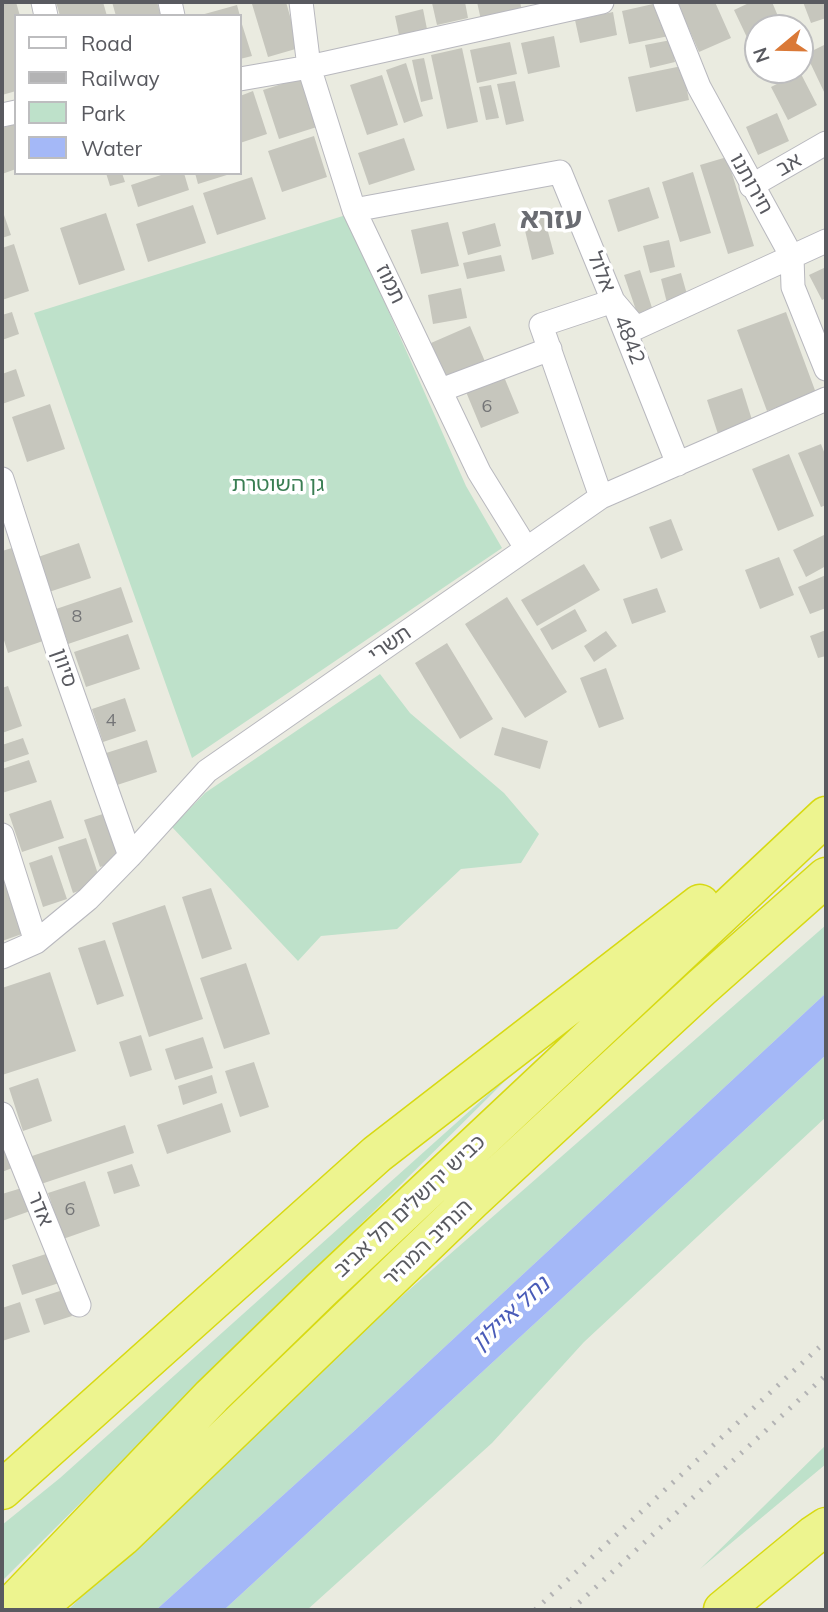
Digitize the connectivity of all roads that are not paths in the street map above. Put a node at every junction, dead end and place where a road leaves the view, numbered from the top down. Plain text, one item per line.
1 (301, 2) edge
2 (602, 2) edge
3 (665, 2) edge
4 (309, 67) junction
5 (242, 79) edge
6 (826, 143) edge
7 (751, 186) junction
8 (354, 210) junction
9 (826, 241) edge
10 (792, 257) junction
11 (613, 301) junction
12 (550, 349) junction
13 (826, 369) edge
14 (441, 390) junction
15 (826, 398) edge
16 (678, 464) junction
17 (2, 479) edge
18 (601, 497) junction
19 (527, 548) junction
20 (826, 807) edge
21 (826, 816) edge
22 (2, 835) edge
23 (130, 856) junction
24 (826, 877) edge
25 (36, 942) junction
26 (2, 957) edge
27 (2, 1114) edge
28 (79, 1305) dead end
29 (2, 1490) edge
30 (826, 1527) edge
31 (7, 1610) edge
32 (33, 1610) edge
33 (723, 1610) edge

1 - 4 street, תמוז
2 - 4 street
3 - 7 street, חירותנו
4 - 5 street
4 - 8 street, תמוז
6 - 7 street, אב
7 - 10 street, חירותנו
8 - 11 street, אלול
8 - 14 street, תמוז
9 - 10 street, אלול
10 - 11 street, אלול
10 - 13 street, חירותנו
11 - 12 street, 4842
11 - 16 street, 4842
12 - 14 street
12 - 18 street, 4842
14 - 19 street, תמוז
15 - 16 street, תשרי
16 - 18 street, תשרי
17 - 23 street, סיוון
18 - 19 street, תשרי
19 - 23 street, תשרי
20 - 29 highway
21 - 31 highway, כביש ירושלים תל אביב
22 - 25 street
23 - 25 street, תשרי
24 - 32 highway, הנתיב המהיר
25 - 26 street, תשרי
27 - 28 street, אדר
30 - 33 highway

